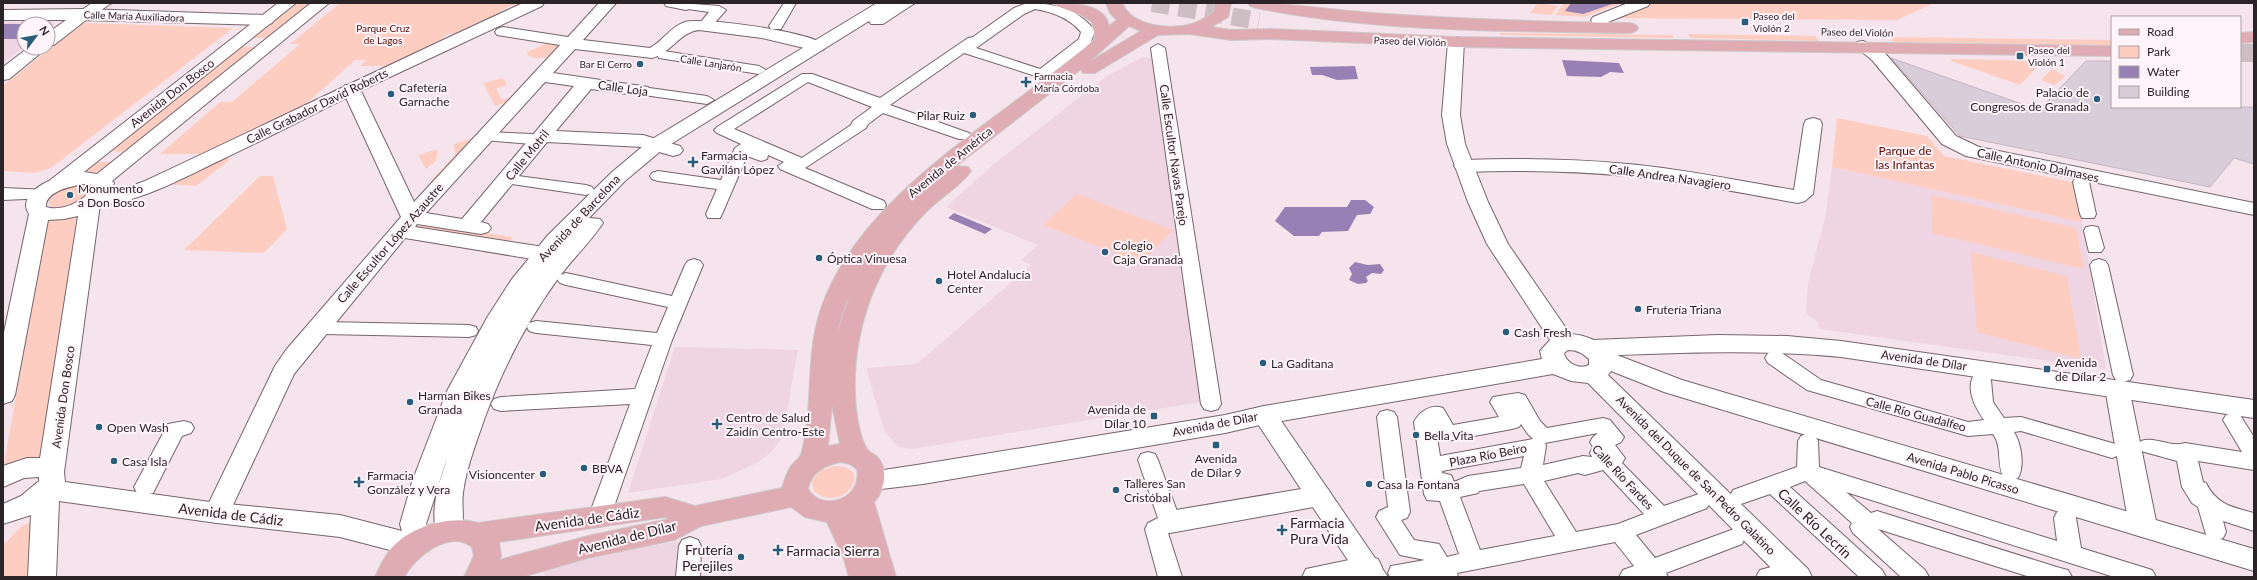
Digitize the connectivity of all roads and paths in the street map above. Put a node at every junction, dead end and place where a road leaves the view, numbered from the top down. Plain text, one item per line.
1 (104, 3) edge
2 (288, 3) edge
3 (321, 3) edge
4 (536, 3) edge
5 (608, 3) edge
6 (790, 3) edge
7 (888, 3) edge
8 (907, 3) edge
9 (1028, 3) edge
10 (1063, 3) edge
11 (1079, 3) edge
12 (1223, 3) edge
13 (1642, 3) edge
14 (679, 4) edge
15 (1119, 12) edge
16 (3, 14) edge
17 (84, 14) junction
18 (1259, 14) edge
19 (266, 20) junction
20 (707, 23) dead end
21 (776, 26) dead end
22 (1603, 28) junction
23 (1188, 29) junction
24 (1154, 30) junction
25 (1827, 31) junction
26 (503, 32) dead end
27 (1213, 34) junction
28 (56, 35) edge
29 (2111, 36) edge
30 (2254, 37) edge
31 (2241, 38) edge
32 (570, 42) junction
33 (1456, 42) junction
34 (1632, 42) junction
35 (817, 46) junction
36 (1112, 46) junction
37 (1863, 46) junction
38 (1158, 48) dead end
39 (2111, 50) edge
40 (959, 52) junction
41 (661, 53) junction
42 (28, 56) edge
43 (759, 70) dead end
44 (3, 75) edge
45 (540, 76) junction
46 (1041, 76) junction
47 (586, 83) junction
48 (351, 89) junction
49 (642, 91) joint
50 (707, 100) dead end
51 (879, 106) junction
52 (1813, 124) dead end
53 (964, 136) dead end
54 (489, 137) dead end
55 (537, 138) junction
56 (664, 147) junction
57 (1464, 166) junction
58 (658, 176) dead end
59 (101, 180) junction
60 (518, 181) dead end
61 (2080, 182) dead end
62 (726, 186) junction
63 (586, 190) dead end
64 (3, 194) edge
65 (46, 197) junction
66 (93, 201) junction
67 (878, 204) dead end
68 (2254, 209) edge
69 (714, 214) dead end
70 (405, 224) junction
71 (467, 226) junction
72 (549, 247) junction
73 (694, 265) dead end
74 (566, 279) dead end
75 (679, 303) junction
76 (536, 327) dead end
77 (324, 328) dead end
78 (469, 331) dead end
79 (663, 340) junction
80 (1560, 354) junction
81 (1775, 358) dead end
82 (1596, 363) junction
83 (1980, 380) dead end
84 (2120, 381) junction
85 (3, 395) edge
86 (644, 396) junction
87 (1507, 400) junction
88 (501, 404) dead end
89 (1211, 404) dead end
90 (2254, 408) edge
91 (1428, 414) junction
92 (1264, 415) junction
93 (1387, 417) dead end
94 (2233, 420) dead end
95 (1998, 426) junction
96 (184, 428) dead end
97 (1615, 428) junction
98 (1586, 437) junction
99 (1808, 441) dead end
100 (1536, 446) junction
101 (2148, 446) dead end
102 (2112, 450) dead end
103 (2253, 453) edge
104 (856, 456) junction
105 (2186, 456) junction
106 (1148, 460) dead end
107 (1607, 461) junction
108 (812, 462) junction
109 (1439, 464) junction
110 (1808, 472) junction
111 (2011, 472) dead end
112 (1530, 476) junction
113 (3, 477) edge
114 (49, 484) junction
115 (1774, 485) junction
116 (145, 487) dead end
117 (867, 490) junction
118 (1446, 492) junction
119 (797, 495) junction
120 (1319, 496) junction
121 (1741, 496) dead end
122 (1699, 502) dead end
123 (2208, 504) junction
124 (835, 511) junction
125 (217, 513) junction
126 (3, 514) edge
127 (695, 517) junction
128 (1660, 517) junction
129 (599, 518) junction
130 (2065, 518) dead end
131 (1170, 522) junction
132 (2254, 522) edge
133 (1868, 524) junction
134 (2143, 526) junction
135 (449, 530) junction
136 (1998, 531) junction
137 (1620, 532) junction
138 (2215, 532) dead end
139 (478, 534) junction
140 (1734, 538) dead end
141 (1570, 541) junction
142 (416, 543) junction
143 (690, 546) dead end
144 (2070, 553) junction
145 (2001, 559) junction
146 (2254, 560) edge
147 (1473, 561) junction
148 (524, 571) edge
149 (1445, 572) edge
150 (1380, 573) edge
151 (1646, 575) edge
152 (42, 577) edge
153 (389, 577) edge
154 (479, 577) edge
155 (688, 577) edge
156 (864, 577) edge
157 (882, 577) edge
158 (1170, 577) edge
159 (1316, 577) edge
160 (1798, 577) edge
161 (1874, 577) edge
162 (1917, 577) edge
163 (2060, 577) edge
164 (2144, 577) edge

1 - 17 main road
2 - 19 main road, Avenida Don Bosco
3 - 59 main road, Avenida Don Bosco
4 - 48 main road, Calle Grabador David Roberts
5 - 32 main road, Calle Escultor López Azaustre
6 - 21 street
7 - 35 main road, Avenida de Barcelona
8 - 56 main road, Avenida de Barcelona
9 - 40 street
10 - 36 main road
11 - 15 main road
12 - 23 main road
13 - 22 main road
14 - 20 street
15 - 24 main road
15 - 36 main road, Avenida de América
16 - 17 main road, Calle María Auxiliadora
17 - 19 main road, Calle María Auxiliadora
17 - 28 main road
18 - 22 main road, Paseo del Violón
18 - 34 main road, Paseo del Violón
19 - 65 main road, Avenida Don Bosco
22 - 25 main road, Paseo del Violón
23 - 24 main road
23 - 27 main road, Paseo del Violón
24 - 36 main road, Avenida de América
25 - 29 main road, Paseo del Violón
25 - 37 main road
26 - 32 main road, Calle Lanjarón
27 - 33 main road, Paseo del Violón
27 - 36 main road
30 - 31 main road
32 - 41 main road, Calle Lanjarón
32 - 45 main road, Calle Escultor López Azaustre
33 - 34 main road, Paseo del Violón
33 - 57 main road
34 - 37 main road, Paseo del Violón
35 - 41 main road
35 - 56 main road, Avenida de Barcelona
36 - 104 main road, Avenida de América
36 - 108 main road, Avenida de América
37 - 39 main road, Paseo del Violón
37 - 68 main road, Calle Antonio Dalmases
38 - 89 street, Calle Escultor Navas Parejo
40 - 46 street
40 - 51 street
41 - 43 street, Calle Lanjarón
42 - 44 main road
45 - 47 main road, Calle Loja
45 - 70 main road, Calle Escultor López Azaustre
46 - 46 street
47 - 49 main road, Calle Loja
47 - 55 main road, Calle Motril
48 - 66 main road, Calle Grabador David Roberts
48 - 70 main road
49 - 50 street, Calle Loja
51 - 51 street
51 - 53 street
52 - 57 main road, Calle Andrea Navagiero
54 - 55 street
55 - 56 main road
55 - 71 main road, Calle Motril
56 - 72 main road, Avenida de Barcelona
56 - 135 main road, Avenida de Barcelona
57 - 80 main road
58 - 62 street
59 - 65 main road
59 - 66 main road, Avenida Don Bosco
60 - 63 street, Avenida de Barcelona
61 - 84 street
62 - 67 street
62 - 69 street
64 - 65 main road
65 - 66 main road, Calle Grabador David Roberts
65 - 85 main road
66 - 114 main road, Avenida Don Bosco
70 - 71 main road
70 - 72 main road
70 - 125 main road, Calle Escultor López Azaustre
71 - 72 main road
72 - 142 main road, Avenida de Barcelona
73 - 75 street
74 - 75 street
75 - 79 street
76 - 79 street
77 - 78 street
79 - 86 street
80 - 82 main road
80 - 82 main road, Avenida de Dílar
80 - 92 main road, Avenida de Dílar
81 - 95 street, Calle Río Guadalfeo
82 - 84 main road, Avenida de Dílar
82 - 134 main road, Avenida Pablo Picasso
82 - 160 main road, Avenida del Duque de San Pedro Galatino
83 - 95 street
84 - 90 main road, Avenida de Dílar
84 - 134 main road
86 - 88 street
86 - 129 street
87 - 91 street
87 - 97 street, Plaza Río Beiro
87 - 100 street, Plaza Río Beiro
91 - 109 street
91 - 118 street
92 - 117 main road, Avenida de Dílar
92 - 120 main road
93 - 149 street
94 - 103 street
95 - 102 street, Calle Río Guadalfeo
95 - 111 street
96 - 116 street
97 - 98 street, Plaza Río Beiro
97 - 107 street
98 - 100 street, Plaza Río Beiro
98 - 107 street, Calle Río Fardes
99 - 110 street
100 - 109 street, Plaza Río Beiro
100 - 112 street, Plaza Río Beiro
101 - 105 street
103 - 105 street
104 - 108 main road
104 - 117 main road
105 - 123 street
106 - 131 street
107 - 112 street, Plaza Río Beiro
107 - 128 street, Calle Río Fardes
108 - 119 main road
109 - 118 street
110 - 115 street
110 - 133 street
110 - 136 street
112 - 118 street, Plaza Río Beiro
112 - 141 street
113 - 114 main road, Avenida de Cádiz
114 - 125 main road, Avenida de Cádiz
114 - 126 main road
114 - 152 main road, Avenida Don Bosco
115 - 121 street
115 - 161 street, Calle Río Lecrín
117 - 124 main road
117 - 157 main road
118 - 147 street
119 - 124 main road
119 - 127 main road, Avenida de Dílar
120 - 131 main road
120 - 150 main road
122 - 128 street
123 - 132 street
123 - 138 street
124 - 156 main road
125 - 142 main road, Avenida de Cádiz
127 - 129 main road, Avenida de Cádiz
127 - 148 main road, Avenida de Dílar
128 - 137 street
129 - 139 main road, Avenida de Cádiz
130 - 144 street
131 - 158 street
133 - 145 street
133 - 162 street
134 - 146 main road, Avenida Pablo Picasso
135 - 139 main road, Avenida de Cádiz
135 - 142 main road, Avenida de Cádiz
136 - 144 street
136 - 145 street
137 - 141 street
137 - 151 street
139 - 154 main road
140 - 151 street
141 - 147 street
142 - 153 main road
143 - 155 street
144 - 164 street
145 - 163 street
147 - 149 street
148 - 154 main road, Avenida de Dílar
149 - 150 street
150 - 159 main road

